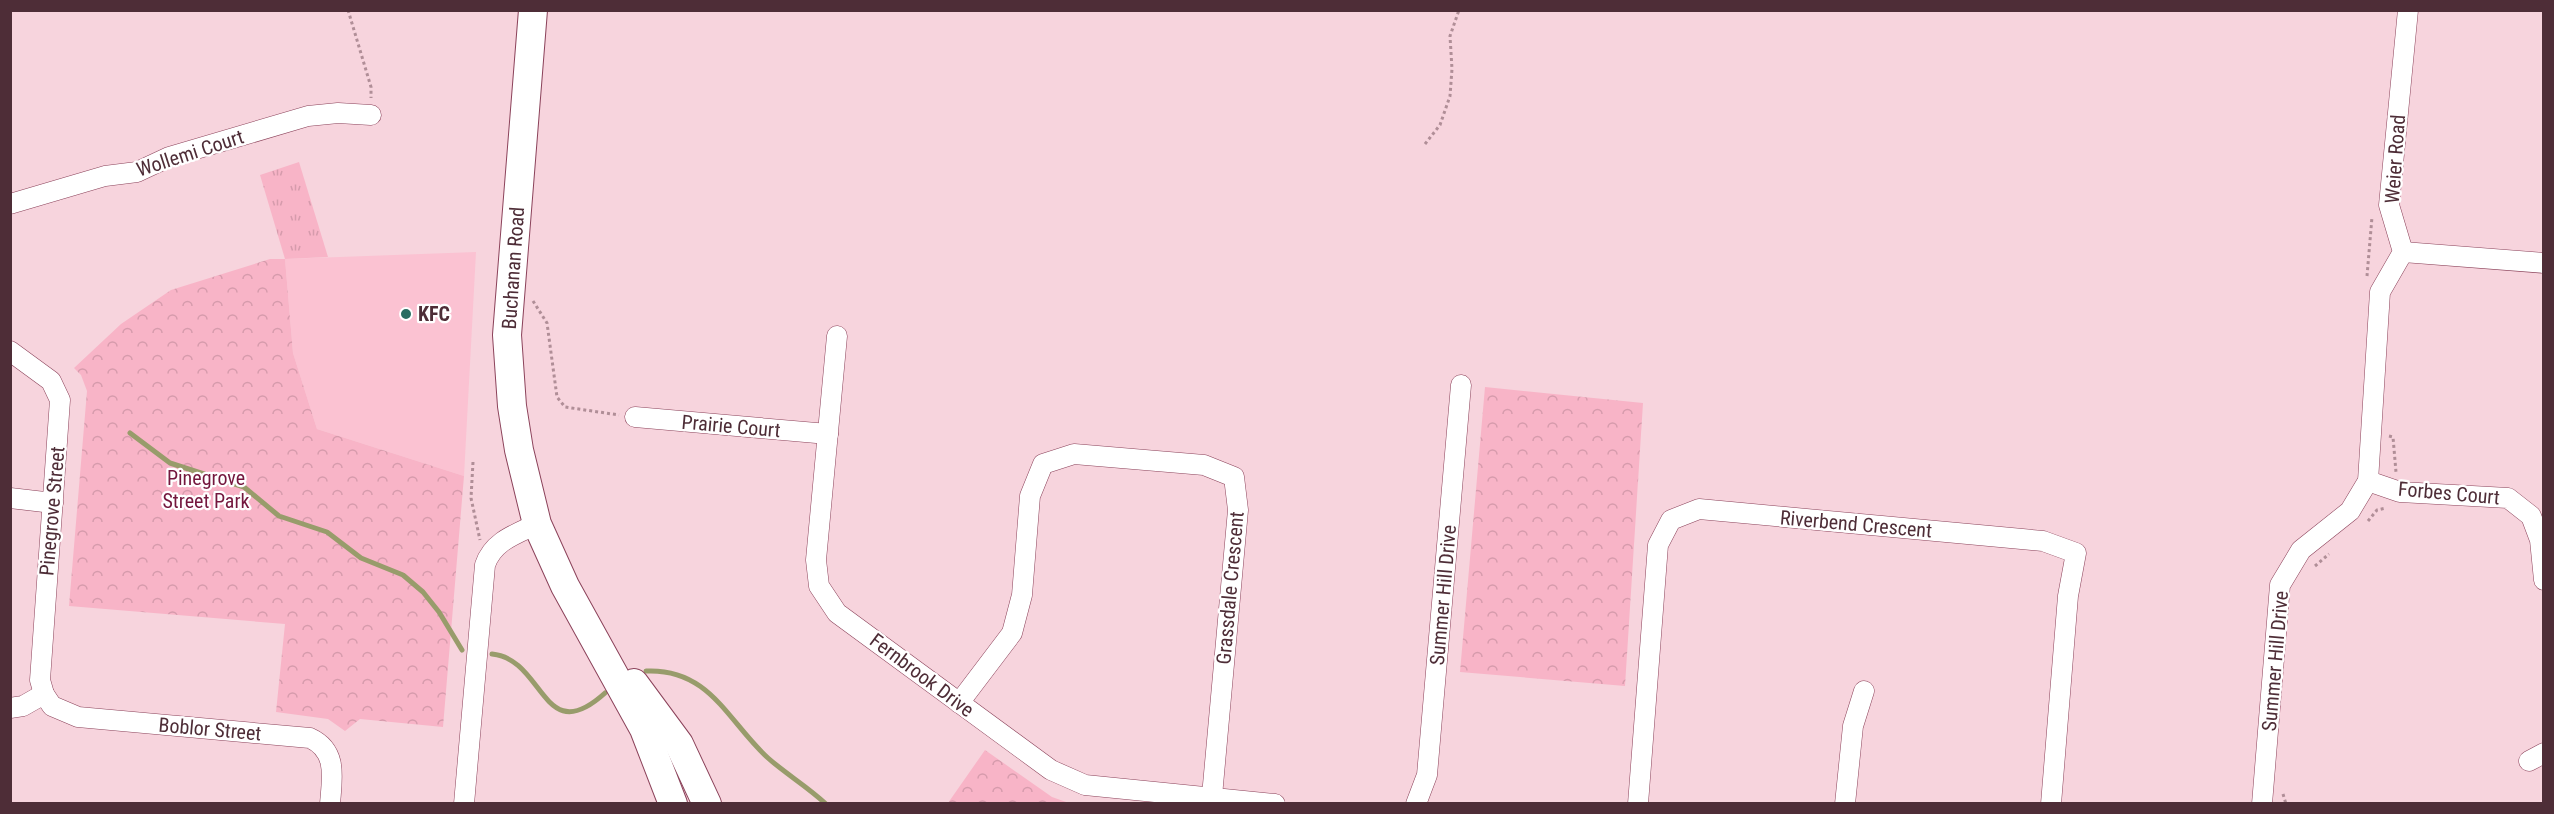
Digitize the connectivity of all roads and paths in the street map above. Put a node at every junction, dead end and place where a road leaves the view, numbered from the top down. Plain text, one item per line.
1 (348, 10) edge
2 (533, 10) edge
3 (1459, 10) edge
4 (2408, 10) edge
5 (371, 115) joint
6 (1425, 144) dead end
7 (10, 204) edge
8 (2372, 210) dead end
9 (2403, 252) junction
10 (2544, 264) edge
11 (2366, 280) dead end
12 (531, 298) dead end
13 (837, 336) dead end
14 (10, 351) edge
15 (1461, 385) dead end
16 (635, 417) joint
17 (828, 434) junction
18 (2372, 434) junction
19 (473, 462) dead end
20 (2368, 481) junction
21 (2393, 489) junction
22 (10, 498) edge
23 (52, 503) junction
24 (2367, 522) dead end
25 (537, 524) junction
26 (2332, 552) dead end
27 (488, 554) junction
28 (2314, 566) dead end
29 (2544, 580) edge
30 (565, 586) junction
31 (1864, 691) dead end
32 (44, 694) junction
33 (958, 702) junction
34 (10, 708) edge
35 (2283, 794) dead end
36 (1212, 796) junction
37 (330, 804) edge
38 (464, 804) edge
39 (673, 804) edge
40 (707, 804) edge
41 (1275, 804) edge
42 (1416, 804) edge
43 (1638, 804) edge
44 (1845, 804) edge
45 (2051, 804) edge
46 (2262, 804) edge
47 (2286, 804) edge

1 - 5 path
2 - 25 main road, Buchanan Road
3 - 6 path
4 - 9 street, Weier Road
5 - 7 street, Wollemi Court
8 - 11 path
9 - 10 street
9 - 18 street
12 - 16 path
13 - 17 street, Fernbrook Drive
14 - 23 street, Pinegrove Street
15 - 42 street, Summer Hill Drive
16 - 17 street, Prairie Court
17 - 33 street, Fernbrook Drive
18 - 20 street
18 - 21 path
19 - 27 path
20 - 21 street, Forbes Court
20 - 46 street, Summer Hill Drive
21 - 24 path
21 - 29 street, Forbes Court
22 - 23 street
23 - 32 street, Pinegrove Street
25 - 27 street
25 - 30 main road, Buchanan Road
26 - 28 path
27 - 38 street
30 - 39 main road, Buchanan Road
30 - 40 main road, Buchanan Road
31 - 44 street
32 - 34 street
32 - 37 street, Boblor Street
33 - 36 street, Fernbrook Drive
33 - 36 street, Grassdale Crescent
35 - 47 path
36 - 41 street, Fernbrook Drive
43 - 45 street, Riverbend Crescent

